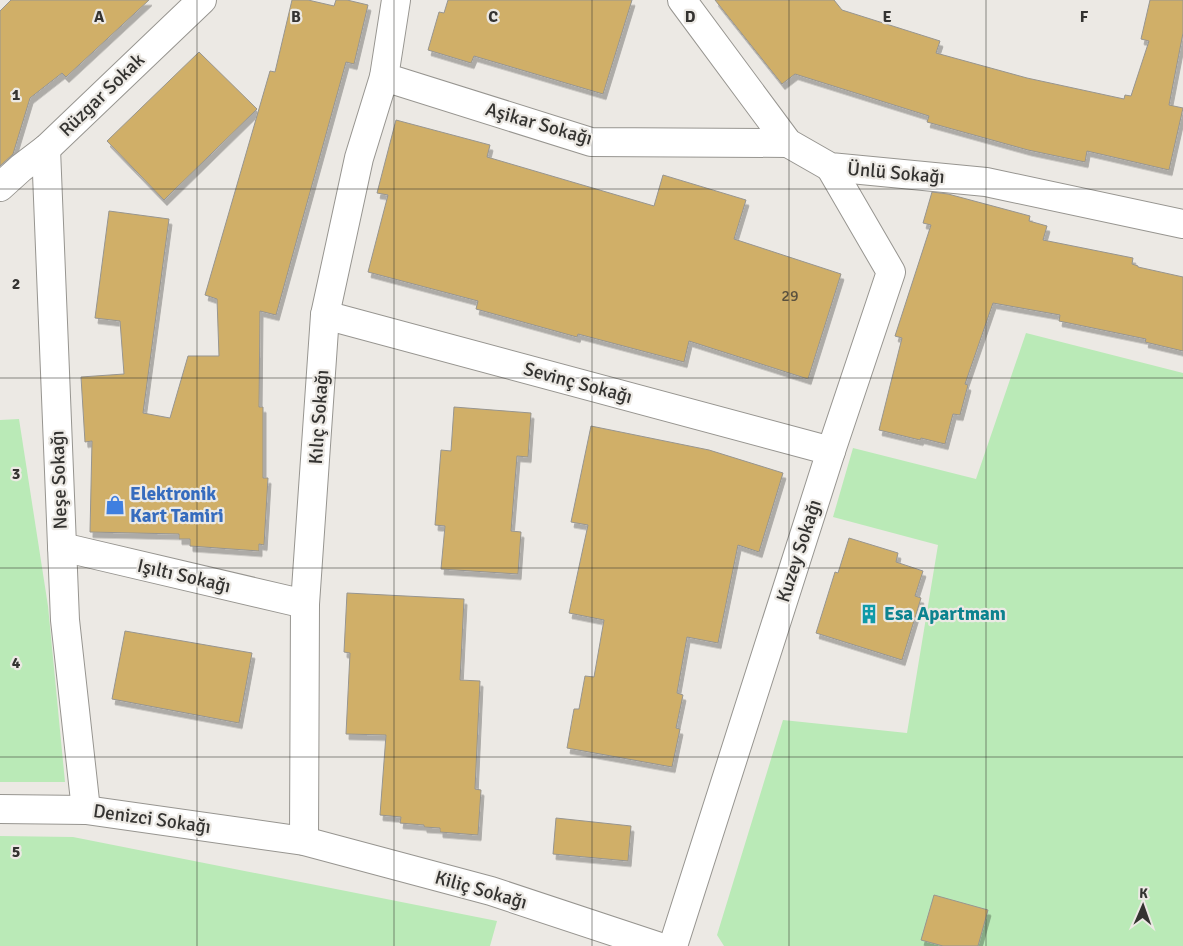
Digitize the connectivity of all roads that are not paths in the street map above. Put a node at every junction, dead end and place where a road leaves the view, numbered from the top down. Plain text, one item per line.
1 (202, 0) edge
2 (396, 0) edge
3 (682, 0) edge
4 (384, 77) junction
5 (788, 144) junction
6 (46, 149) junction
7 (830, 167) junction
8 (0, 187) edge
9 (1183, 224) edge
10 (325, 315) junction
11 (831, 451) junction
12 (62, 547) junction
13 (305, 604) junction
14 (0, 809) edge
15 (86, 810) junction
16 (304, 842) junction
17 (657, 946) edge
18 (673, 946) edge

1 - 6 street, Rüzgar Sokak
2 - 4 street, Kılıç Sokağı
3 - 5 street, Ünlü Sokağı
4 - 5 street, Aşikar Sokağı
4 - 10 street, Kılıç Sokağı
5 - 7 street, Ünlü Sokağı
6 - 8 street, Rüzgar Sokak
6 - 12 street, Neşe Sokağı
7 - 9 street, Ünlü Sokağı
7 - 11 street, Kuzey Sokağı
10 - 11 street, Sevinç Sokağı
10 - 13 street, Kılıç Sokağı
11 - 18 street, Kuzey Sokağı
12 - 13 street, Işıltı Sokağı
12 - 15 street, Neşe Sokağı
13 - 16 street, Kılıç Sokağı
14 - 15 street, Denizci Sokağı
15 - 16 street, Denizci Sokağı
16 - 17 street, Kiliç Sokağı

